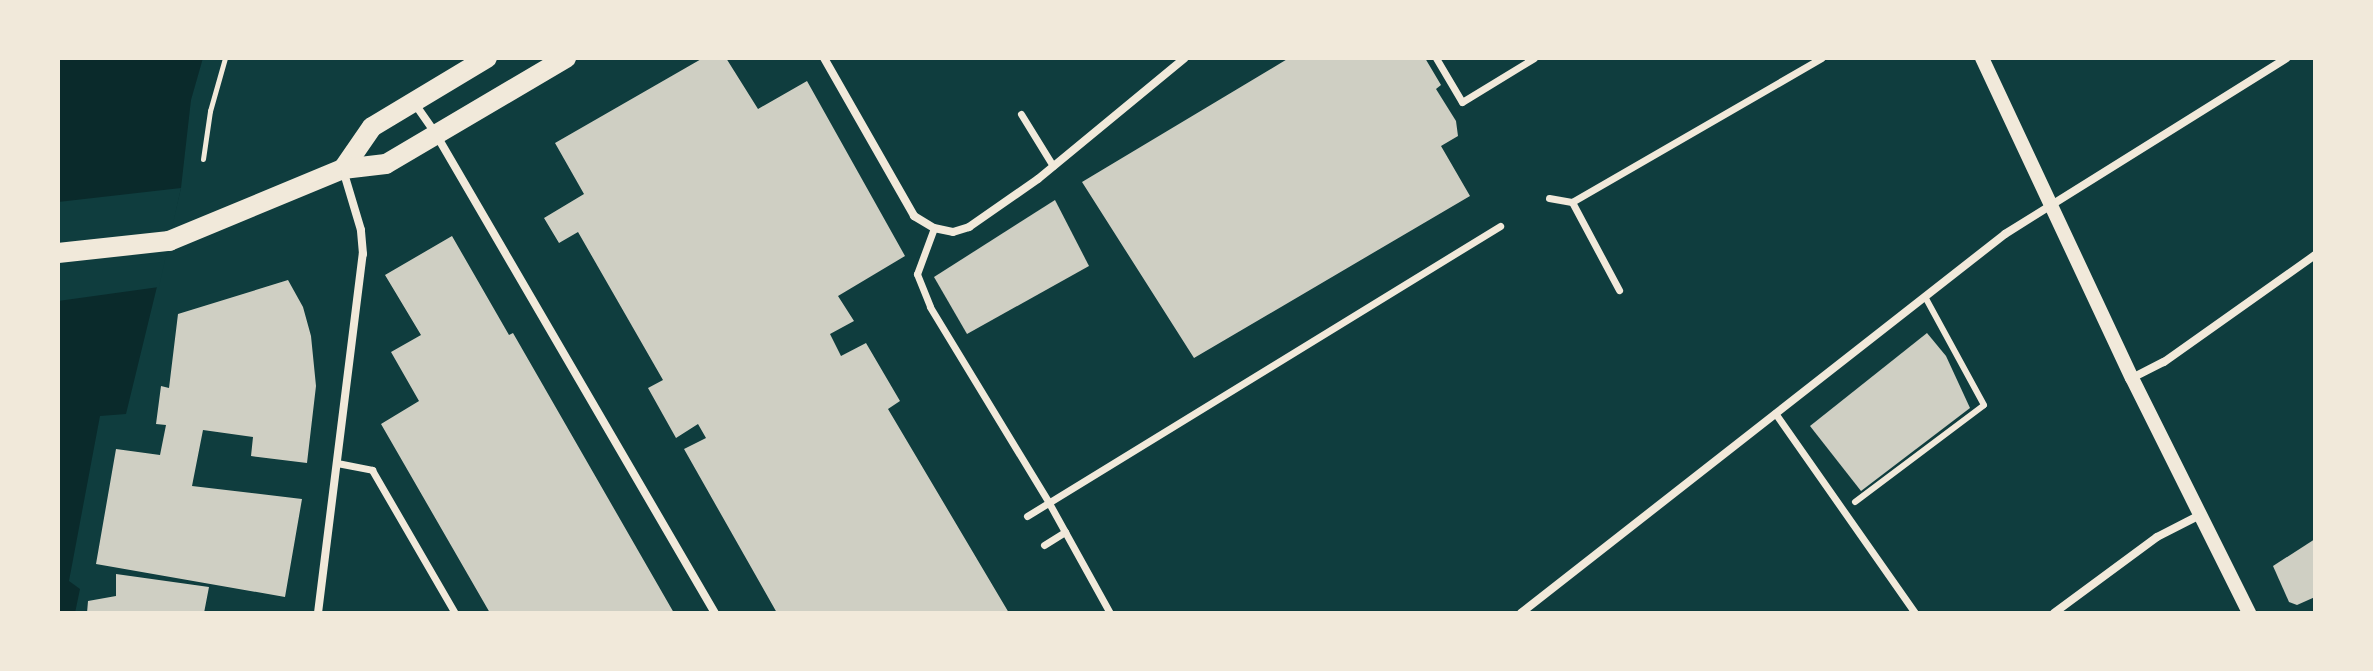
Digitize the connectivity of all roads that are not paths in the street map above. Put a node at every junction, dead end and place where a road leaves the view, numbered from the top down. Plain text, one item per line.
1 (487, 58) edge
2 (566, 58) edge
3 (824, 58) edge
4 (1185, 58) edge
5 (1436, 58) edge
6 (1534, 58) edge
7 (1821, 58) edge
8 (1982, 58) edge
9 (2287, 58) edge
10 (413, 101) junction
11 (1021, 114) dead end
12 (437, 136) junction
13 (1053, 166) junction
14 (343, 169) junction
15 (1549, 198) dead end
16 (1572, 202) junction
17 (2051, 205) junction
18 (1500, 226) dead end
19 (934, 228) junction
20 (58, 253) edge
21 (2315, 255) edge
22 (1619, 290) dead end
23 (1925, 297) junction
24 (2132, 378) junction
25 (1775, 413) junction
26 (337, 463) junction
27 (1855, 502) dead end
28 (1049, 503) junction
29 (2200, 515) junction
30 (1027, 516) dead end
31 (1065, 532) junction
32 (1044, 545) dead end
33 (318, 613) edge
34 (455, 613) edge
35 (715, 613) edge
36 (1110, 613) edge
37 (1521, 613) edge
38 (1915, 613) edge
39 (2054, 613) edge
40 (2249, 613) edge

1 - 10 main road
2 - 12 main road
3 - 19 street
4 - 13 street
5 - 6 street
7 - 16 street
8 - 17 street
9 - 17 street
10 - 12 street
10 - 14 main road
11 - 13 street
12 - 14 main road
12 - 35 street
13 - 19 street
14 - 20 main road
14 - 26 street
15 - 16 street
16 - 22 street
17 - 23 street
17 - 24 street
18 - 28 street
19 - 28 street
21 - 24 street
23 - 25 street
23 - 27 lane
24 - 29 street
25 - 37 street
25 - 38 street
26 - 33 street
26 - 34 street
28 - 30 street
28 - 31 street
29 - 39 street
29 - 40 street
31 - 32 street
31 - 36 street

